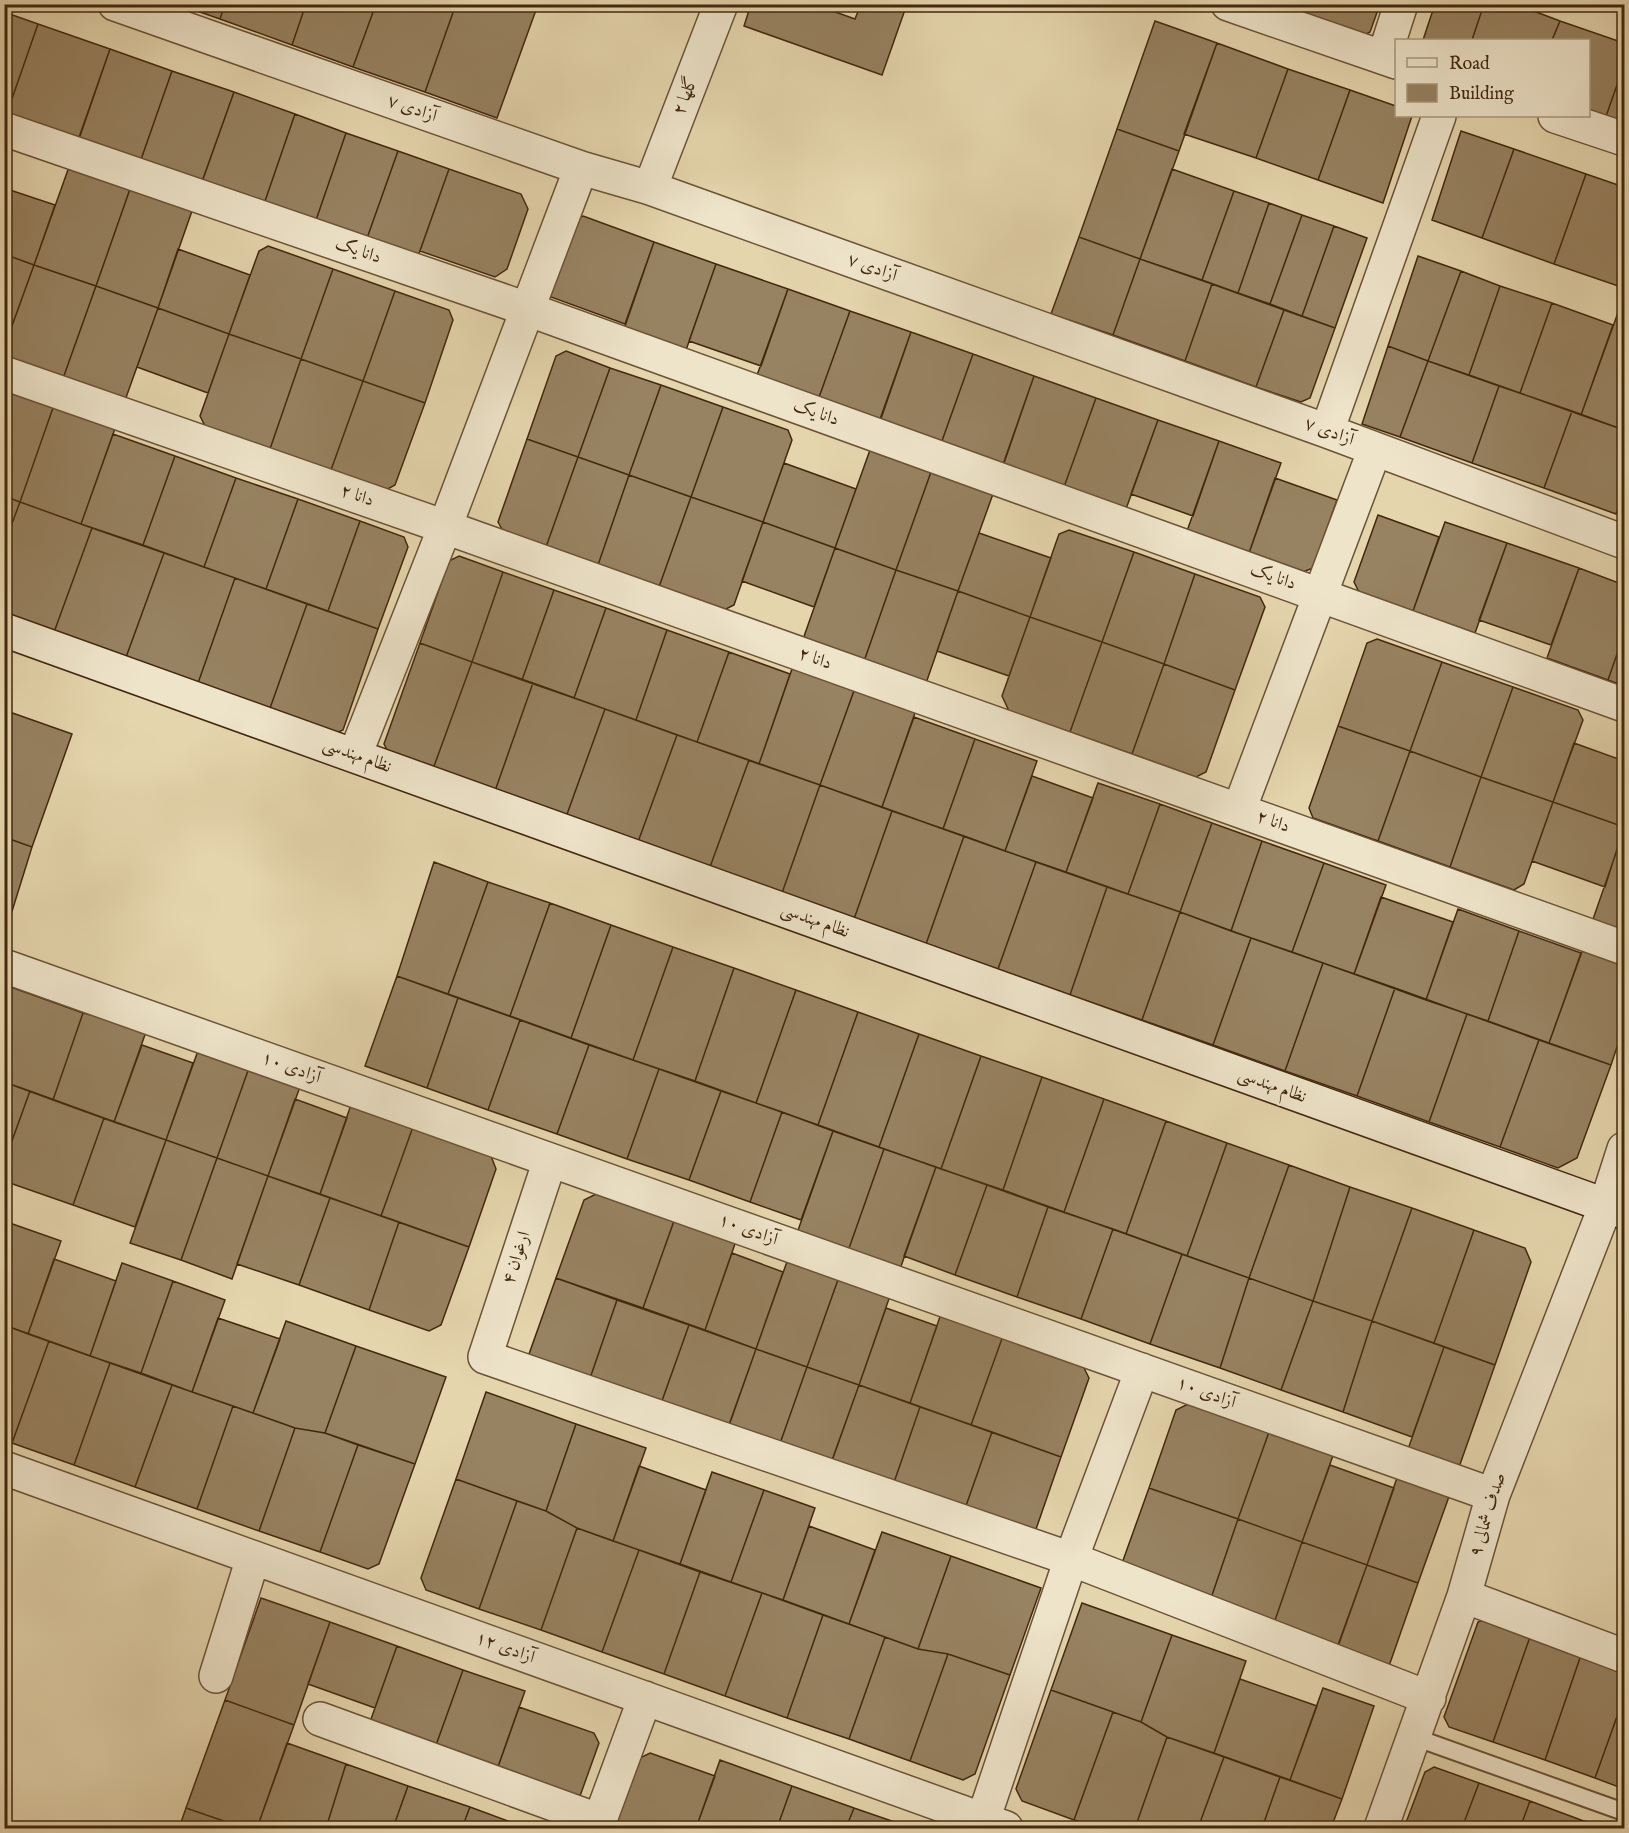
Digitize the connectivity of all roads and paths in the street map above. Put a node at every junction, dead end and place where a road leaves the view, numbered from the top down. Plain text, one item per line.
1 (115, 4) edge
2 (721, 4) edge
3 (1228, 4) edge
4 (1401, 4) edge
5 (1390, 60) edge
6 (1439, 117) edge
7 (1558, 117) edge
8 (4, 129) edge
9 (1624, 139) edge
10 (581, 168) junction
11 (650, 188) junction
12 (527, 309) junction
13 (4, 373) edge
14 (1327, 431) junction
15 (1375, 449) junction
16 (445, 528) junction
17 (1624, 542) edge
18 (1319, 594) junction
19 (4, 630) edge
20 (1624, 705) edge
21 (355, 755) junction
22 (1239, 810) junction
23 (1624, 948) edge
24 (4, 966) edge
25 (1624, 1149) edge
26 (550, 1160) junction
27 (1615, 1209) edge
28 (1142, 1370) junction
29 (4, 1468) edge
30 (1492, 1495) junction
31 (253, 1558) junction
32 (1071, 1559) junction
33 (1464, 1596) junction
34 (1624, 1656) edge
35 (216, 1676) dead end
36 (645, 1698) junction
37 (1429, 1698) junction
38 (320, 1719) dead end
39 (1414, 1737) junction
40 (1624, 1812) edge
41 (994, 1824) edge
42 (599, 1825) edge
43 (1381, 1828) edge

1 - 10 street, آزادی ۷
2 - 11 street, گلها ۲
3 - 5 street
4 - 5 street
6 - 14 street
7 - 9 street
8 - 12 street, دانا یک
10 - 11 street, آزادی ۷
10 - 12 street
11 - 14 street, آزادی ۷
12 - 16 street
12 - 18 street, دانا یک
13 - 16 street, دانا ۲
14 - 15 street, آزادی ۷
15 - 17 street, آزادی ۷
15 - 18 street
16 - 21 street
16 - 22 street, دانا ۲
18 - 20 street, دانا یک
18 - 22 street
19 - 21 street, نظام مهندسی
21 - 27 street, نظام مهندسی
22 - 23 street, دانا ۲
24 - 26 street, آزادی ۱۰
25 - 27 street, صدف شمالی ۹
26 - 28 street, آزادی ۱۰
26 - 32 street, ارغوان ۴
27 - 30 street, صدف شمالی ۹
28 - 30 street, آزادی ۱۰
28 - 32 street
29 - 31 street, آزادی ۱۲
30 - 33 street, صدف شمالی ۹
31 - 35 street
31 - 36 street, آزادی ۱۲
32 - 37 street
32 - 41 street
33 - 34 street
33 - 37 street, صدف شمالی ۹
36 - 41 street, آزادی ۱۲
36 - 42 street
37 - 39 street, صدف شمالی ۹
38 - 42 street
39 - 40 lane
39 - 43 street, صدف شمالی ۹

